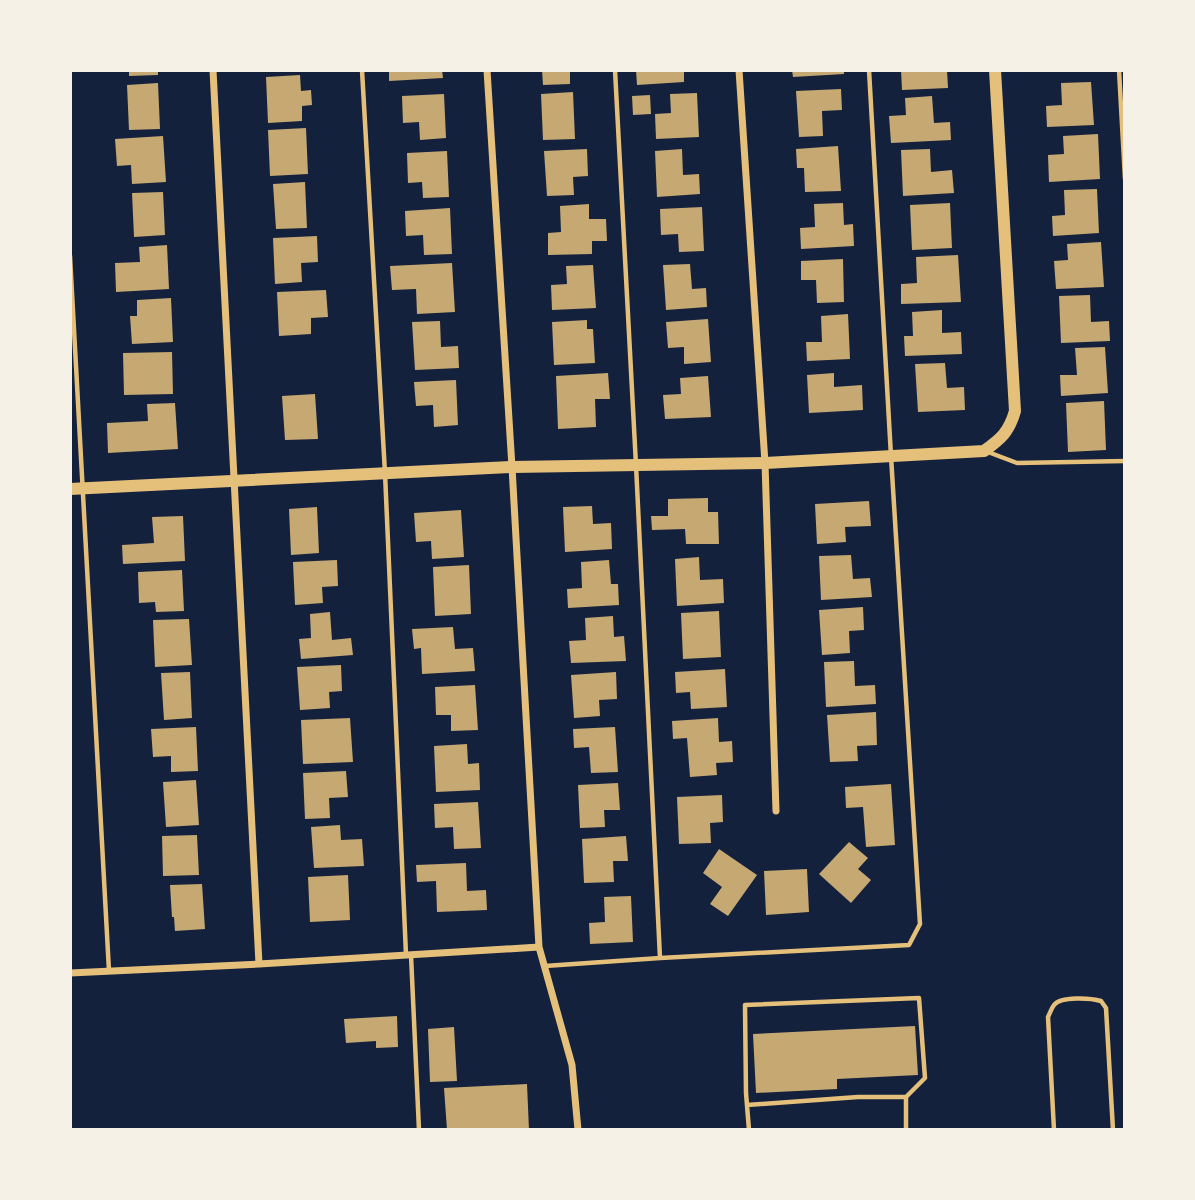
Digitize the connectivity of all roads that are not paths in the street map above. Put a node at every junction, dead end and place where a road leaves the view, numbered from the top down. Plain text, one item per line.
1 (212, 70) edge
2 (362, 70) edge
3 (487, 70) edge
4 (615, 70) edge
5 (739, 70) edge
6 (869, 70) edge
7 (995, 70) edge
8 (1119, 70) edge
9 (1125, 179) edge
10 (70, 256) edge
11 (984, 451) junction
12 (891, 456) junction
13 (1125, 461) edge
14 (765, 463) junction
15 (636, 465) junction
16 (512, 467) junction
17 (385, 473) junction
18 (234, 480) junction
19 (76, 488) edge
20 (776, 811) dead end
21 (539, 947) junction
22 (408, 955) junction
23 (660, 958) junction
24 (259, 964) junction
25 (544, 966) junction
26 (109, 971) junction
27 (70, 973) edge
28 (906, 1097) junction
29 (747, 1105) junction
30 (419, 1130) edge
31 (578, 1130) edge
32 (749, 1130) edge
33 (906, 1130) edge
34 (1054, 1130) edge
35 (1113, 1130) edge

1 - 18 street
2 - 17 lane
3 - 16 street
4 - 15 lane
5 - 14 street
6 - 12 lane
7 - 11 street
8 - 9 lane
10 - 19 lane
11 - 12 street
11 - 13 lane
12 - 14 street
12 - 23 lane
14 - 15 street
14 - 20 street
15 - 16 street
15 - 23 lane
16 - 17 street
16 - 21 street
17 - 18 street
17 - 22 lane
18 - 19 street
18 - 24 street
19 - 26 lane
21 - 22 street
21 - 25 street
22 - 24 street
22 - 30 lane
23 - 25 lane
24 - 26 street
25 - 31 street
26 - 27 street
28 - 29 lane
28 - 29 lane
28 - 33 lane
29 - 32 lane
34 - 35 lane

